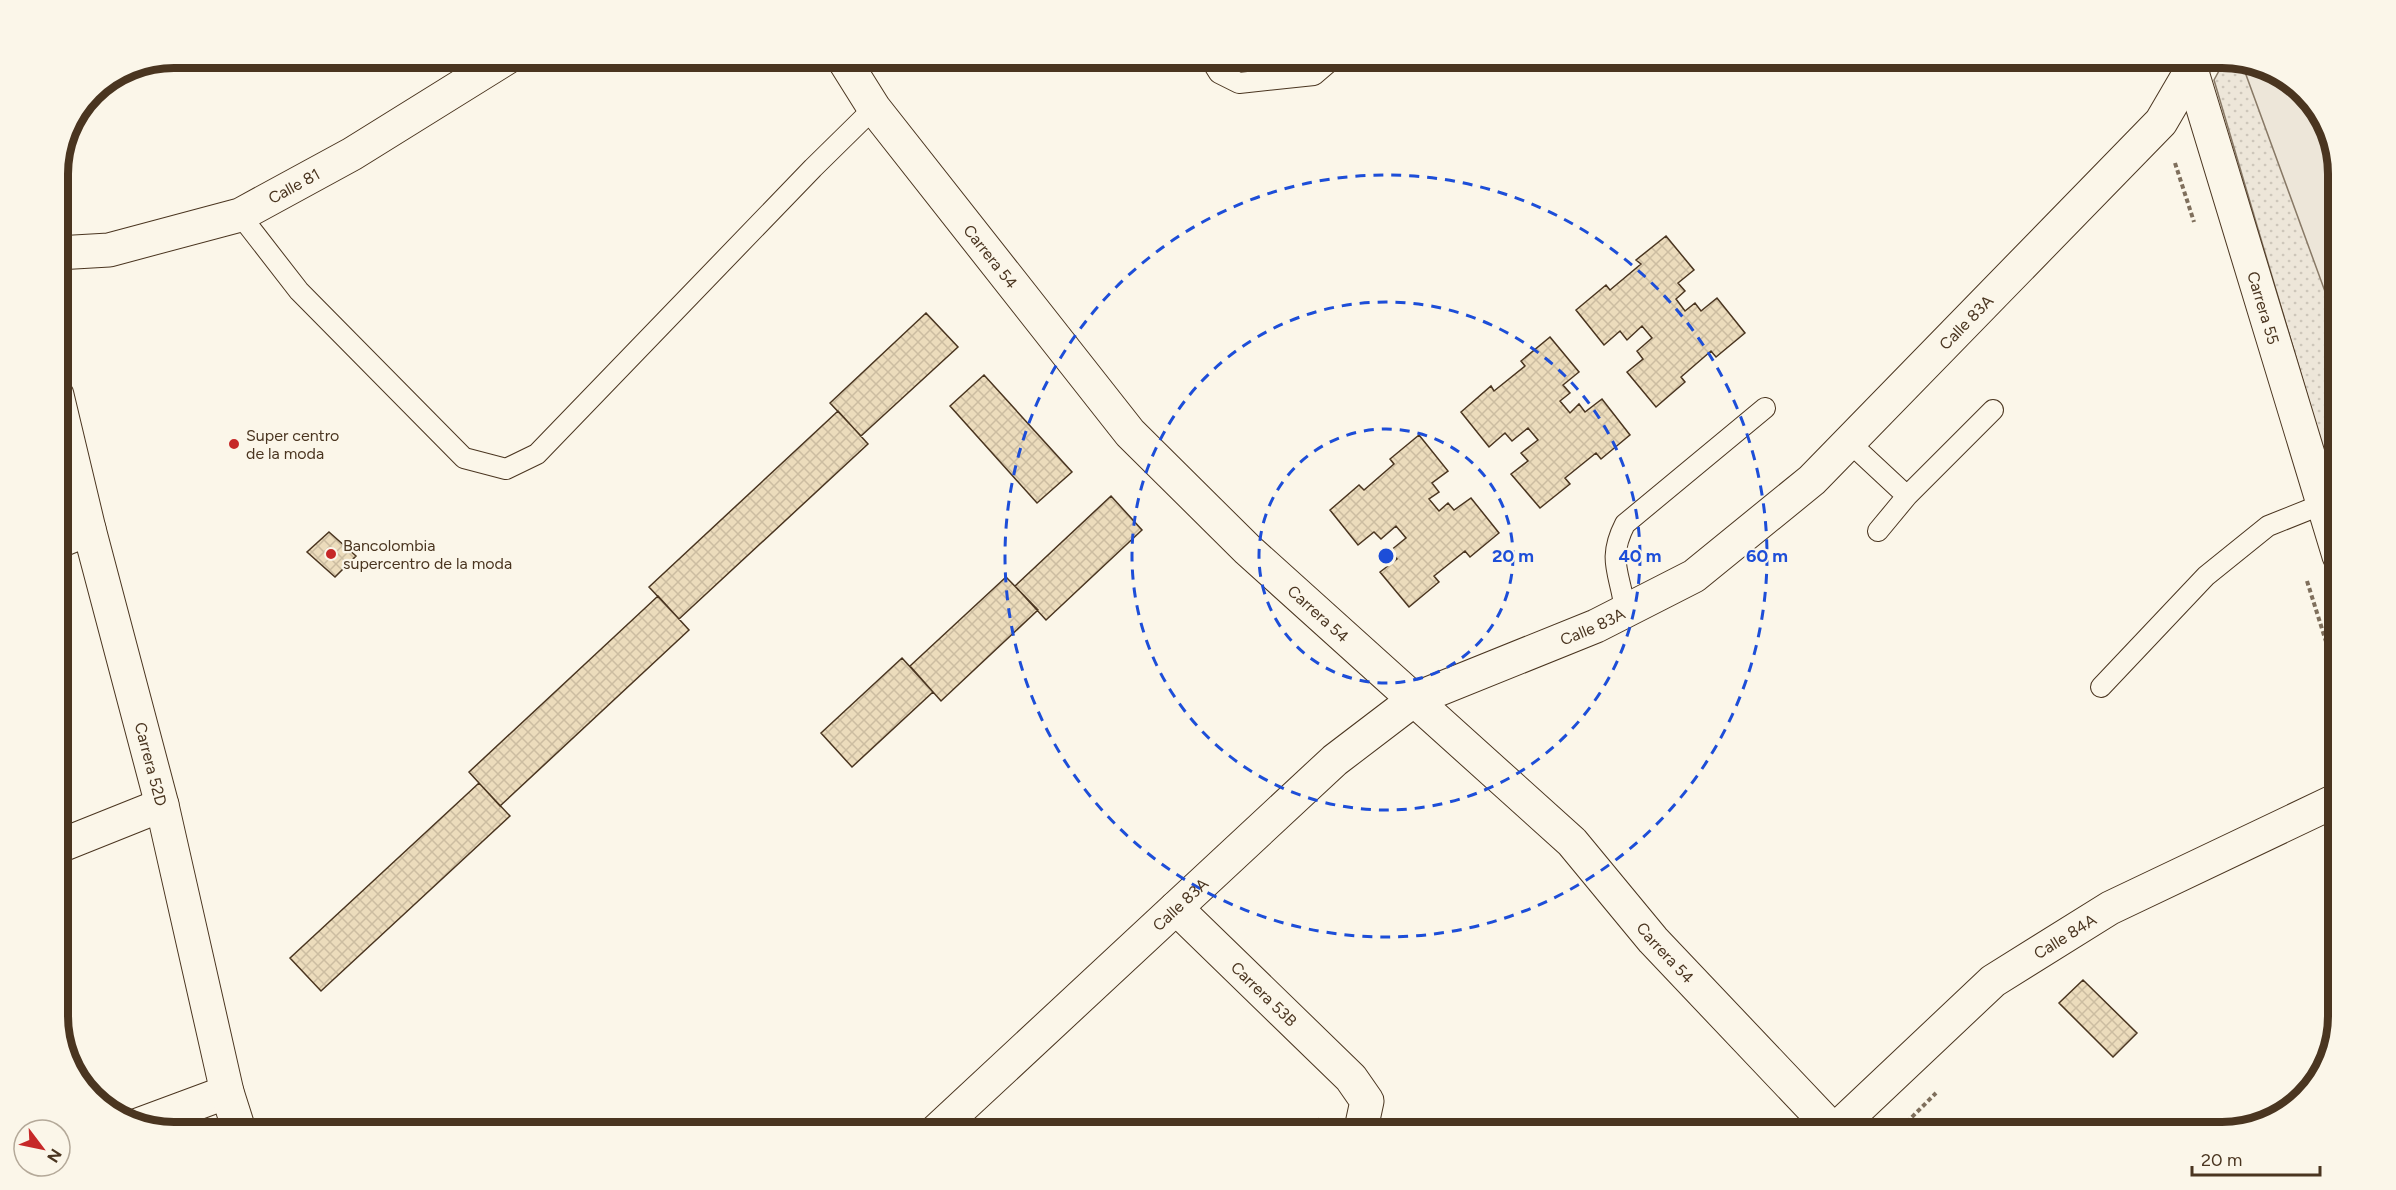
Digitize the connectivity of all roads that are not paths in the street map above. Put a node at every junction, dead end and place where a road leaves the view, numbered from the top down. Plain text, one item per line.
1 (490, 68) edge
2 (849, 68) edge
3 (1216, 68) edge
4 (1322, 68) edge
5 (2190, 68) edge
6 (2195, 68) edge
7 (874, 108) junction
8 (240, 215) junction
9 (68, 252) edge
10 (1765, 408) dead end
11 (1993, 410) dead end
12 (68, 441) edge
13 (1849, 442) junction
14 (1906, 496) junction
15 (2323, 504) junction
16 (2328, 520) edge
17 (89, 529) junction
18 (1878, 531) dead end
19 (68, 538) edge
20 (1625, 611) junction
21 (2101, 687) dead end
22 (1415, 699) junction
23 (162, 805) junction
24 (2328, 805) edge
25 (68, 843) edge
26 (1176, 908) junction
27 (226, 1092) junction
28 (151, 1120) edge
29 (236, 1122) edge
30 (946, 1122) edge
31 (1362, 1122) edge
32 (1825, 1122) edge
33 (1845, 1122) edge

1 - 8 street, Calle 81
2 - 7 street, Carrera 54
3 - 4 lane
5 - 13 street, Calle 83A
6 - 15 street, Carrera 55
7 - 8 lane
7 - 22 street, Carrera 54
8 - 9 street, Calle 81
10 - 20 lane
11 - 14 lane
12 - 17 street, Carrera 52D
13 - 14 lane
13 - 20 street, Calle 83A
14 - 18 lane
15 - 16 street, Carrera 55
15 - 21 lane
17 - 19 street
17 - 23 street, Carrera 52D
20 - 22 street, Calle 83A
22 - 26 street, Calle 83A
22 - 32 street, Carrera 54
23 - 25 street
23 - 27 street, Carrera 52D
24 - 33 street, Calle 84A
26 - 30 street, Calle 83A
26 - 31 street, Carrera 53B
27 - 28 street
27 - 29 street, Carrera 52D

